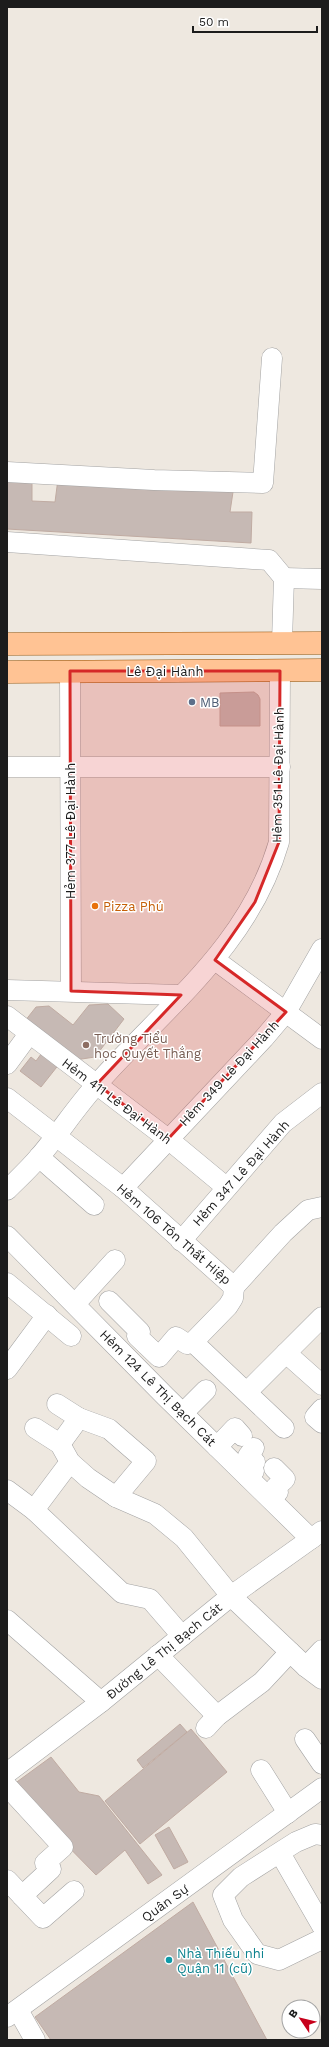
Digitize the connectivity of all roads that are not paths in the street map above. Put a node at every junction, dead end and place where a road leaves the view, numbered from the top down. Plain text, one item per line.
1 (272, 358) dead end
2 (7, 472) edge
3 (7, 542) edge
4 (284, 578) junction
5 (322, 579) edge
6 (282, 642) junction
7 (322, 643) edge
8 (7, 644) edge
9 (322, 670) edge
10 (70, 671) junction
11 (280, 671) junction
12 (7, 672) edge
13 (7, 767) edge
14 (70, 768) junction
15 (280, 768) junction
16 (322, 949) edge
17 (215, 960) junction
18 (7, 990) edge
19 (71, 991) junction
20 (181, 995) junction
21 (286, 1012) junction
22 (7, 1016) edge
23 (29, 1034) junction
24 (322, 1039) edge
25 (7, 1064) edge
26 (97, 1084) junction
27 (322, 1093) edge
28 (7, 1098) edge
29 (56, 1136) junction
30 (168, 1139) junction
31 (39, 1157) junction
32 (226, 1187) junction
33 (123, 1188) junction
34 (7, 1190) edge
35 (94, 1205) dead end
36 (322, 1207) edge
37 (7, 1236) edge
38 (181, 1241) junction
39 (115, 1260) dead end
40 (7, 1283) edge
41 (234, 1287) junction
42 (110, 1301) dead end
43 (74, 1304) junction
44 (47, 1315) junction
45 (322, 1317) edge
46 (71, 1336) dead end
47 (137, 1336) junction
48 (193, 1342) junction
49 (121, 1352) junction
50 (286, 1353) junction
51 (7, 1369) edge
52 (322, 1385) edge
53 (206, 1390) dead end
54 (247, 1392) junction
55 (57, 1404) dead end
56 (322, 1409) edge
57 (183, 1413) junction
58 (78, 1418) junction
59 (322, 1423) edge
60 (35, 1428) dead end
61 (284, 1428) dead end
62 (60, 1444) junction
63 (217, 1447) junction
64 (70, 1462) junction
65 (274, 1468) dead end
66 (248, 1477) junction
67 (7, 1490) edge
68 (116, 1497) junction
69 (271, 1499) junction
70 (34, 1510) junction
71 (319, 1534) edge
72 (230, 1596) junction
73 (7, 1620) edge
74 (182, 1636) junction
75 (322, 1650) edge
76 (290, 1652) junction
77 (158, 1655) junction
78 (306, 1667) junction
79 (322, 1679) edge
80 (101, 1702) junction
81 (305, 1739) dead end
82 (322, 1764) edge
83 (261, 1770) dead end
84 (7, 1773) edge
85 (7, 1786) edge
86 (322, 1788) edge
87 (288, 1813) junction
88 (322, 1835) edge
89 (280, 1853) junction
90 (7, 1880) edge
91 (74, 1891) dead end
92 (22, 1896) junction
93 (322, 1926) edge
94 (322, 1939) edge
95 (12, 2014) edge
96 (35, 2040) edge

1 - 2 street
3 - 4 street
4 - 5 street
4 - 6 street
6 - 7 main road
6 - 8 main road
6 - 11 main road
9 - 11 main road, Lê Đại Hành
10 - 11 main road, Lê Đại Hành
10 - 12 main road, Lê Đại Hành
10 - 14 street, Hẻm 377 Lê Đại Hành
11 - 15 street, Hẻm 351 Lê Đại Hành
13 - 14 street
14 - 15 street
14 - 19 street, Hẻm 377 Lê Đại Hành
15 - 17 street, Hẻm 351 Lê Đại Hành
16 - 21 street, Hẻm 349 Lê Đại Hành
17 - 20 street, Hẻm 351 Lê Đại Hành
17 - 21 street
18 - 19 street
19 - 20 street
20 - 26 street, Hẻm 351 Lê Đại Hành
21 - 24 street
21 - 30 street, Hẻm 349 Lê Đại Hành
22 - 23 street, Hẻm 411 Lê Đại Hành
23 - 25 street
23 - 26 street, Hẻm 411 Lê Đại Hành
26 - 29 street, Hẻm 351 Lê Đại Hành
26 - 30 street, Hẻm 411 Lê Đại Hành
27 - 32 street, Hẻm 347 Lê Đại Hành
28 - 29 street, Hẻm 106 Tôn Thất Hiệp
29 - 31 street, Hẻm 351 Lê Đại Hành
29 - 33 street, Hẻm 106 Tôn Thất Hiệp
30 - 32 street, Hẻm 411 Lê Đại Hành
30 - 33 street, Hẻm 349 Lê Đại Hành
31 - 34 street, Hẻm 351 Lê Đại Hành
31 - 35 street
32 - 38 street, Hẻm 347 Lê Đại Hành
33 - 38 street, Hẻm 106 Tôn Thất Hiệp
36 - 41 street, Hẻm 106 Tôn Thất Hiệp
37 - 43 street, Hẻm 124 Lê Thị Bạch Cát
38 - 41 street, Hẻm 106 Tôn Thất Hiệp
39 - 43 street
40 - 44 street
41 - 48 street
42 - 47 street
43 - 49 street, Hẻm 124 Lê Thị Bạch Cát
44 - 46 street
44 - 51 street
45 - 50 street
47 - 48 street
47 - 49 street
48 - 54 street
49 - 57 street, Hẻm 124 Lê Thị Bạch Cát
50 - 52 street
50 - 54 street
53 - 57 street
54 - 61 street
55 - 58 street
56 - 59 street
57 - 63 street, Hẻm 124 Lê Thị Bạch Cát
58 - 62 street
58 - 68 street
60 - 62 street
62 - 64 street
63 - 66 street, Hẻm 124 Lê Thị Bạch Cát
63 - 66 street
64 - 68 street
64 - 70 street
65 - 69 street
66 - 69 street, Hẻm 124 Lê Thị Bạch Cát
67 - 70 street
68 - 72 street
69 - 71 street, Hẻm 124 Lê Thị Bạch Cát
70 - 74 street
71 - 72 street, Đường Lê Thị Bạch Cát
72 - 74 street, Đường Lê Thị Bạch Cát
72 - 76 street
73 - 80 street
74 - 77 street, Đường Lê Thị Bạch Cát
75 - 78 street
76 - 77 street
76 - 78 street
77 - 80 street, Đường Lê Thị Bạch Cát
78 - 79 street
80 - 84 street, Đường Lê Thị Bạch Cát
81 - 82 street
83 - 87 street
85 - 92 street
86 - 87 street, Quân Sự
87 - 95 street, Quân Sự
88 - 89 street
89 - 93 street
89 - 94 street
90 - 92 street
91 - 92 street
95 - 96 street

